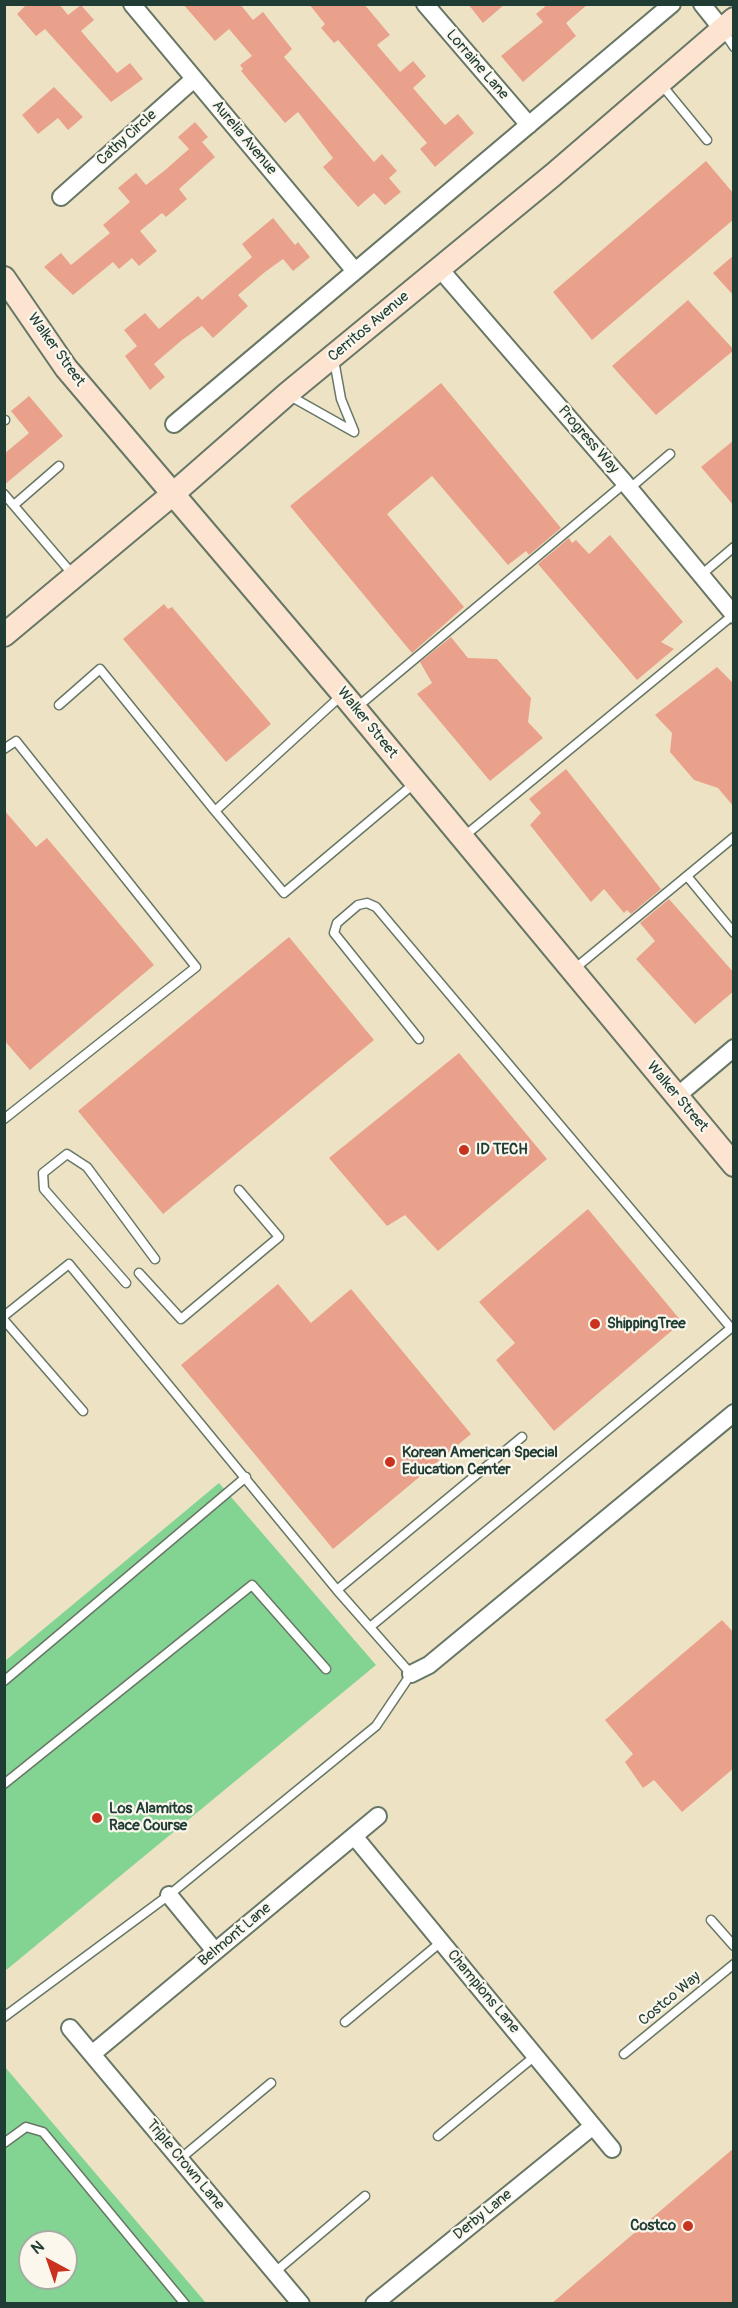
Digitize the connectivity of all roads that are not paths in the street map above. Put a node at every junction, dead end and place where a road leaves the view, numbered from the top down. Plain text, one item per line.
1 (132, 4) edge
2 (425, 4) edge
3 (672, 4) edge
4 (702, 4) edge
5 (730, 32) edge
6 (194, 79) junction
7 (660, 83) junction
8 (529, 126) junction
9 (707, 140) dead end
10 (61, 197) dead end
11 (439, 268) junction
12 (355, 271) junction
13 (4, 278) edge
14 (333, 358) junction
15 (287, 394) junction
16 (174, 424) dead end
17 (670, 454) dead end
18 (59, 466) dead end
19 (627, 486) junction
20 (174, 493) junction
21 (4, 494) edge
22 (14, 505) junction
23 (734, 548) edge
24 (700, 575) junction
25 (74, 577) junction
26 (733, 615) edge
27 (4, 635) edge
28 (349, 701) junction
29 (59, 705) dead end
30 (4, 749) edge
31 (416, 782) junction
32 (215, 811) junction
33 (734, 837) edge
34 (462, 838) junction
35 (687, 876) junction
36 (734, 933) edge
37 (573, 971) junction
38 (419, 1039) dead end
39 (734, 1048) edge
40 (677, 1096) junction
41 (4, 1119) edge
42 (734, 1165) edge
43 (239, 1190) dead end
44 (155, 1259) dead end
45 (139, 1273) dead end
46 (126, 1283) dead end
47 (4, 1318) edge
48 (83, 1411) dead end
49 (734, 1413) edge
50 (522, 1437) dead end
51 (246, 1477) junction
52 (337, 1590) junction
53 (370, 1627) junction
54 (326, 1669) dead end
55 (411, 1674) junction
56 (4, 1681) edge
57 (4, 1785) edge
58 (378, 1816) dead end
59 (354, 1836) junction
60 (169, 1895) junction
61 (711, 1920) dead end
62 (441, 1942) junction
63 (734, 1946) edge
64 (215, 1952) junction
65 (734, 1964) edge
66 (4, 2017) edge
67 (345, 2022) dead end
68 (70, 2028) dead end
69 (92, 2054) junction
70 (624, 2054) dead end
71 (535, 2056) junction
72 (271, 2083) dead end
73 (593, 2126) junction
74 (438, 2136) dead end
75 (4, 2143) edge
76 (612, 2149) dead end
77 (180, 2159) junction
78 (365, 2196) dead end
79 (275, 2272) junction
80 (385, 2300) edge
81 (185, 2304) edge
82 (301, 2304) edge

1 - 6 street, Aurelia Avenue
2 - 8 street, Lorraine Lane
3 - 8 street
4 - 5 street
5 - 7 main road, Cerritos Avenue
6 - 10 street, Cathy Circle
6 - 12 street, Aurelia Avenue
7 - 9 lane
7 - 11 main road, Cerritos Avenue
8 - 12 street
11 - 14 main road, Cerritos Avenue
11 - 19 street, Progress Way
12 - 16 street
13 - 20 main road, Walker Street
14 - 15 main road, Cerritos Avenue
14 - 15 lane
15 - 20 main road, Cerritos Avenue
17 - 19 lane
18 - 22 lane
19 - 24 street, Progress Way
19 - 28 lane
20 - 25 main road, Cerritos Avenue
20 - 28 main road, Walker Street
21 - 22 lane
22 - 25 lane
23 - 24 lane
24 - 26 street, Progress Way
25 - 27 main road, Cerritos Avenue
26 - 34 lane
28 - 31 main road, Walker Street
28 - 32 lane
29 - 32 lane
30 - 41 lane
31 - 32 lane
31 - 34 main road, Walker Street
33 - 35 lane
34 - 37 main road, Walker Street
35 - 36 lane
35 - 37 lane
37 - 40 main road, Walker Street
38 - 53 lane
39 - 40 street
40 - 42 main road, Walker Street
43 - 45 lane
44 - 46 lane
47 - 48 lane
47 - 51 lane
49 - 55 street
50 - 52 lane
51 - 52 lane
51 - 56 lane
52 - 53 lane
53 - 55 lane
54 - 57 lane
55 - 60 lane
58 - 59 street, Belmont Lane
59 - 62 street, Champions Lane
59 - 64 street, Belmont Lane
60 - 64 street
60 - 66 lane
61 - 63 lane
62 - 67 lane
62 - 71 street, Champions Lane
64 - 69 street, Belmont Lane
65 - 70 lane, Costco Way
68 - 69 street, Triple Crown Lane
69 - 77 street, Triple Crown Lane
71 - 73 street, Champions Lane
71 - 74 lane
72 - 77 lane
73 - 76 street, Champions Lane
73 - 80 street, Derby Lane
75 - 81 lane
77 - 79 street, Triple Crown Lane
78 - 79 lane
79 - 82 street, Triple Crown Lane

